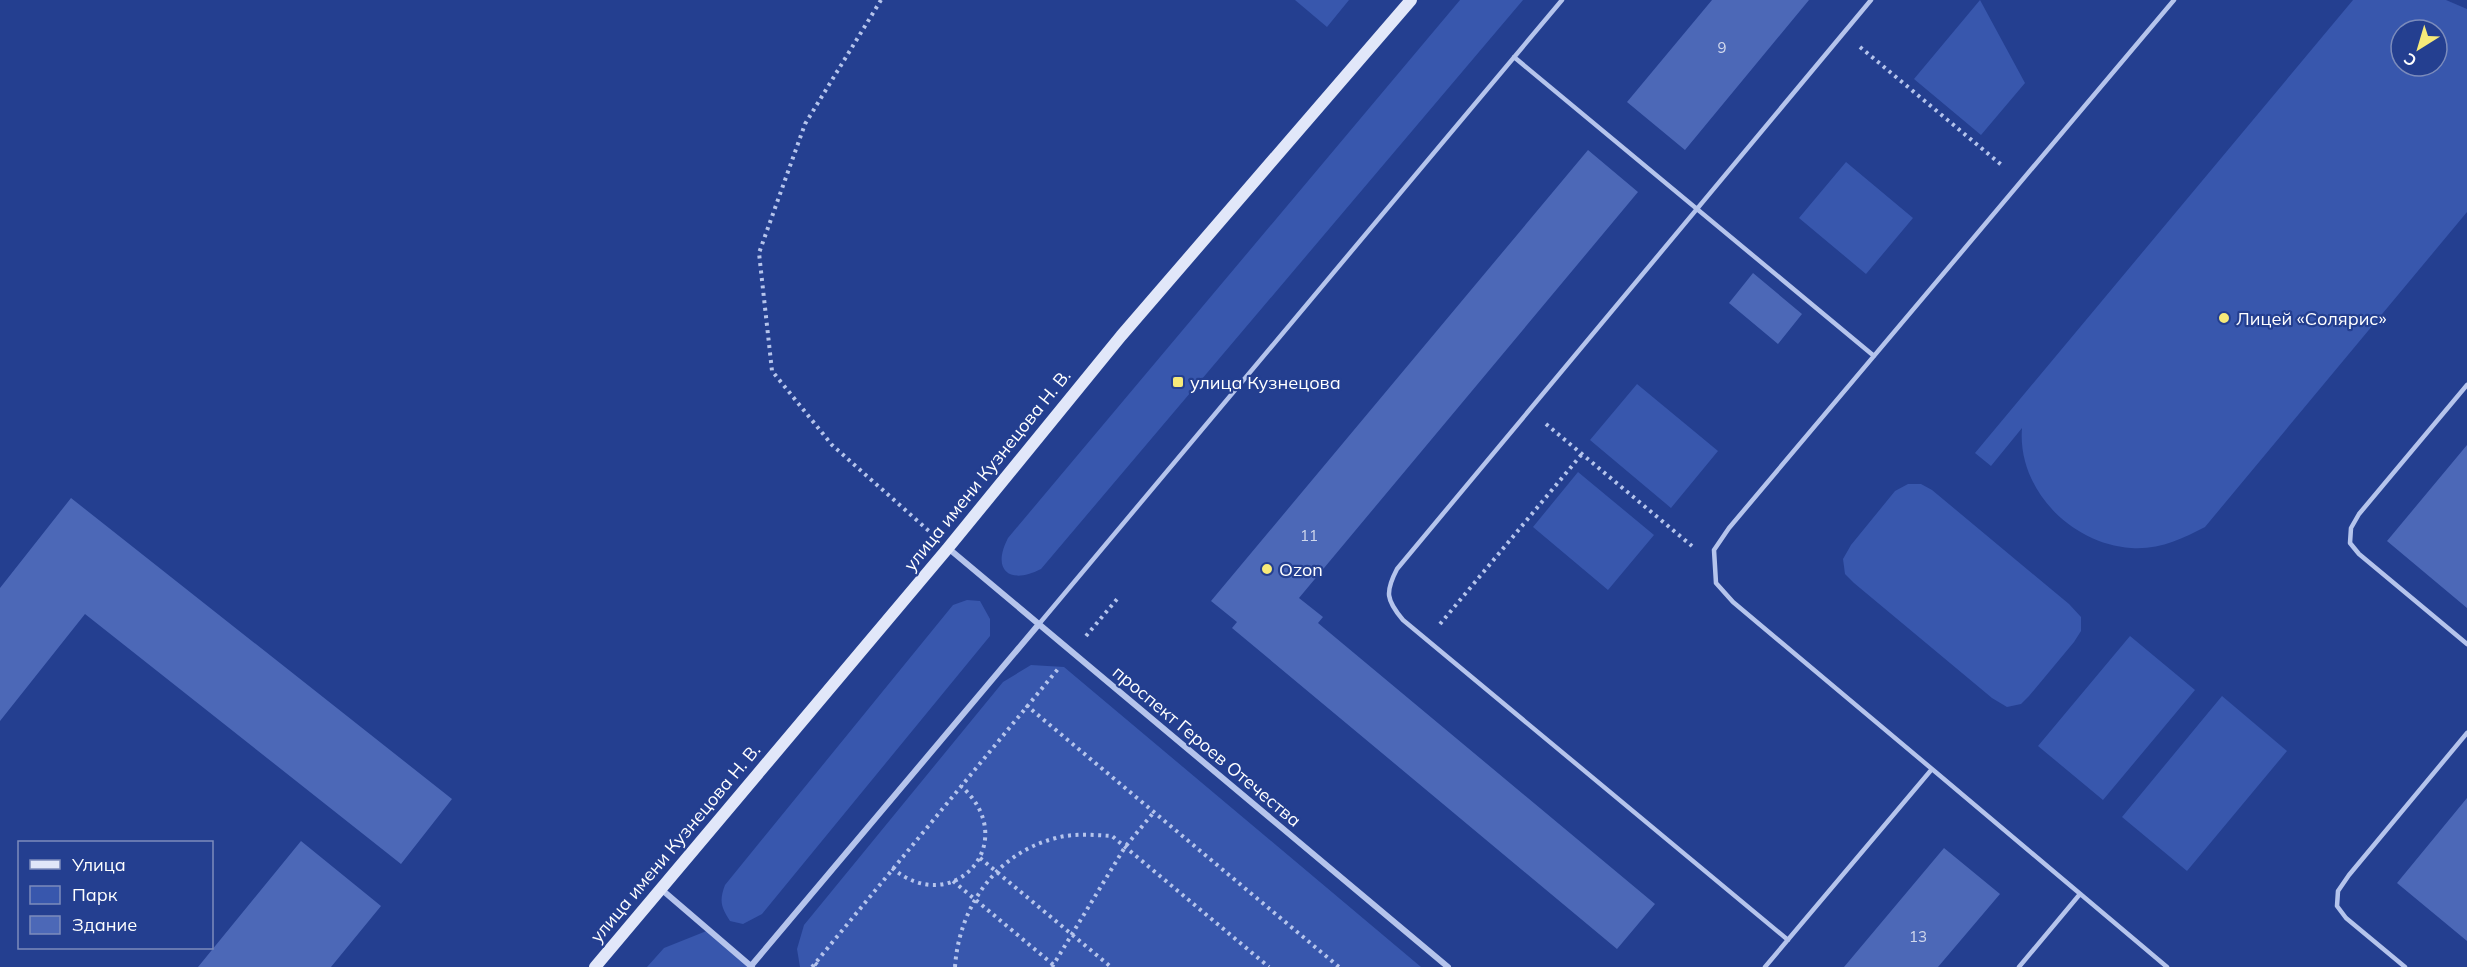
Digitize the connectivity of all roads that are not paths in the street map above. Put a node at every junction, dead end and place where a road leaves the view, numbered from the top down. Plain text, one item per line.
1 (1411, 0) edge
2 (1562, 0) edge
3 (1871, 0) edge
4 (2174, 0) edge
5 (1514, 57) junction
6 (1697, 208) junction
7 (1874, 356) junction
8 (2467, 385) edge
9 (948, 548) junction
10 (1039, 624) junction
11 (2467, 644) edge
12 (2467, 733) edge
13 (1932, 769) junction
14 (661, 889) junction
15 (2080, 894) junction
16 (1788, 940) junction
17 (752, 966) edge
18 (595, 967) edge
19 (1448, 967) edge
20 (1765, 967) edge
21 (2019, 967) edge
22 (2167, 967) edge
23 (2405, 967) edge

1 - 9 main road, улица имени Кузнецова Н. В.
2 - 5 lane
3 - 6 lane
4 - 7 lane
5 - 6 lane
5 - 10 lane
6 - 7 lane
6 - 16 lane
7 - 13 lane
8 - 11 lane
9 - 10 street, проспект Героев Отечества
9 - 14 main road, улица имени Кузнецова Н. В.
10 - 17 street
10 - 19 street, проспект Героев Отечества
12 - 23 lane
13 - 15 lane
13 - 16 lane
14 - 17 street
14 - 18 main road, улица имени Кузнецова Н. В.
15 - 21 lane
15 - 22 lane
16 - 20 lane

